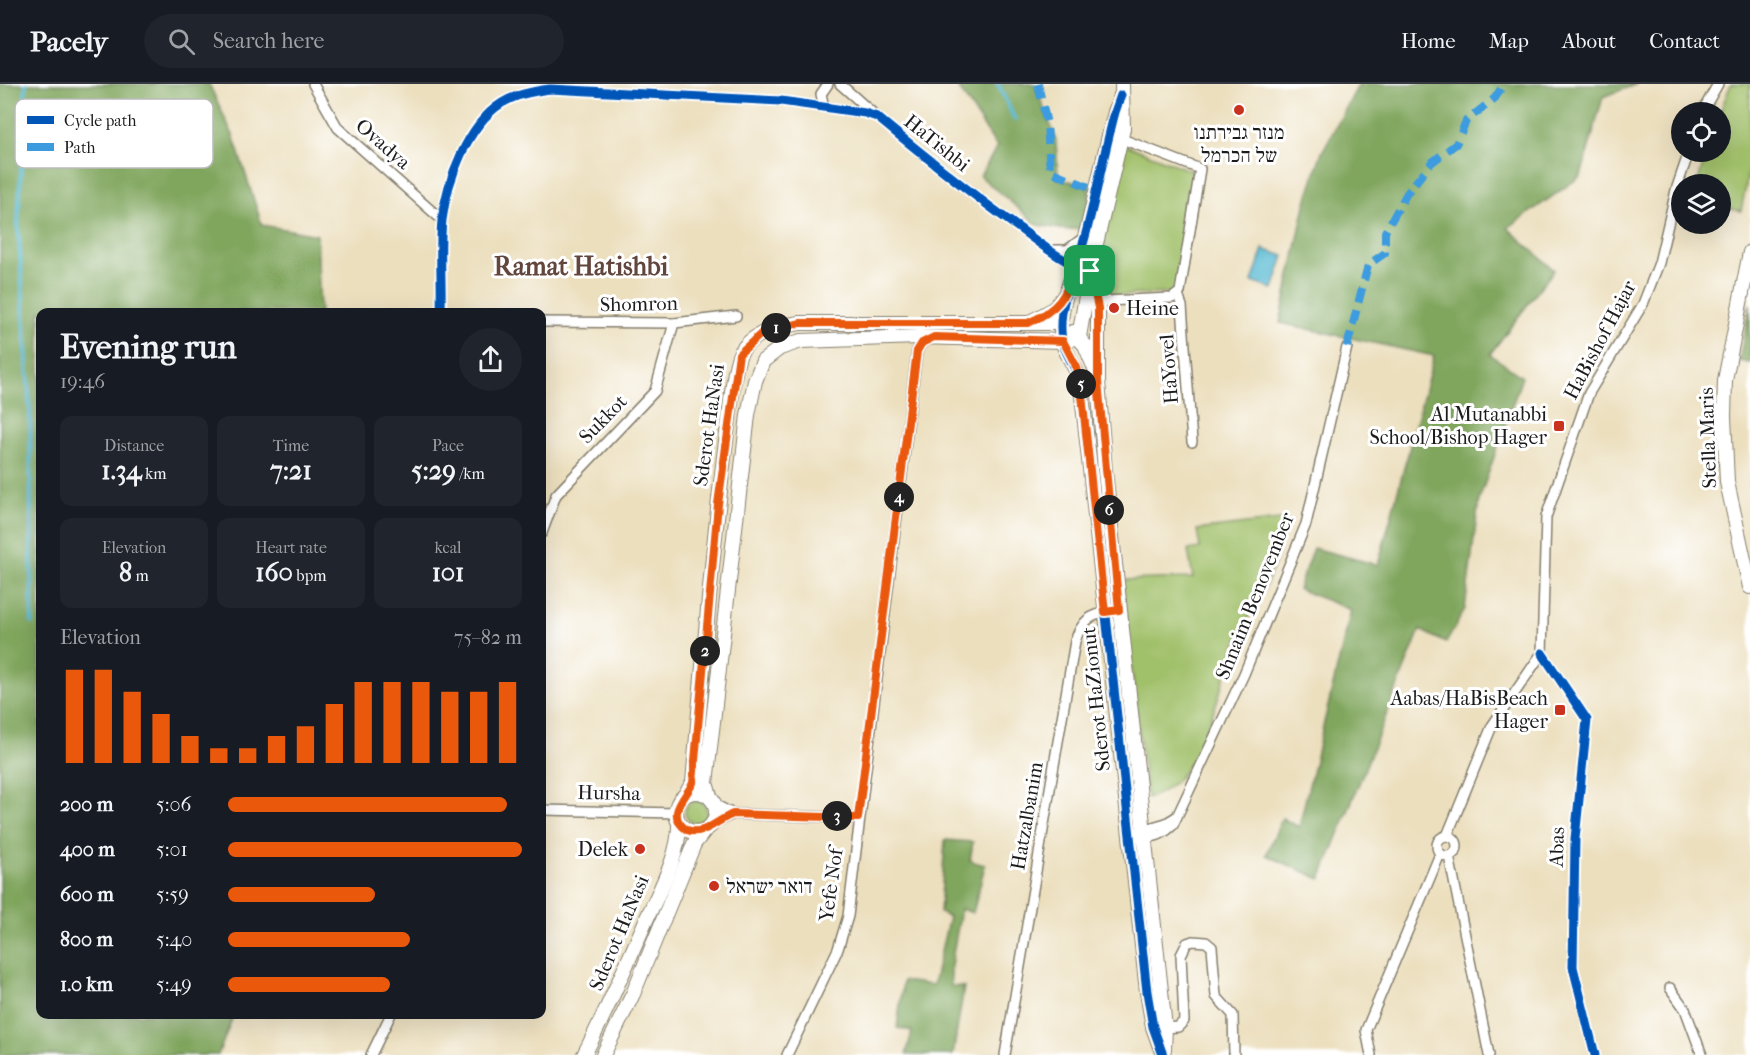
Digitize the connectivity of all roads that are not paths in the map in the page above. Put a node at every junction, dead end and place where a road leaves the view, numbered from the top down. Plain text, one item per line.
1 (313, 84) edge
2 (828, 84) edge
3 (840, 84) edge
4 (1712, 84) edge
5 (1718, 84) edge
6 (1122, 90) edge
7 (848, 91) junction
8 (1706, 102) edge
9 (1708, 102) edge
10 (824, 107) junction
11 (835, 108) junction
12 (877, 117) junction
13 (1114, 140) junction
14 (1686, 162) edge
15 (442, 220) junction
16 (1085, 237) junction
17 (1049, 250) junction
18 (1750, 252) edge
19 (1076, 266) junction
20 (1090, 271) junction
21 (1068, 290) junction
22 (1178, 295) junction
23 (441, 308) edge
24 (1098, 308) junction
25 (736, 316) dead end
26 (546, 322) edge
27 (675, 323) junction
28 (1028, 323) junction
29 (1062, 323) junction
30 (905, 337) junction
31 (934, 337) junction
32 (1079, 337) junction
33 (1063, 341) junction
34 (1347, 346) dead end
35 (917, 351) junction
36 (1098, 381) junction
37 (1192, 442) dead end
38 (546, 522) edge
39 (1750, 587) edge
40 (1112, 611) junction
41 (1542, 653) junction
42 (685, 795) junction
43 (713, 802) junction
44 (546, 810) edge
45 (733, 814) junction
46 (677, 818) junction
47 (858, 818) junction
48 (708, 828) junction
49 (1145, 833) junction
50 (1129, 835) junction
51 (1447, 836) junction
52 (1444, 855) junction
53 (1670, 988) dead end
54 (389, 1019) edge
55 (1165, 1028) junction
56 (371, 1055) edge
57 (584, 1055) edge
58 (603, 1055) edge
59 (787, 1055) edge
60 (1005, 1055) edge
61 (1163, 1055) edge
62 (1234, 1055) edge
63 (1371, 1055) edge
64 (1489, 1055) edge
65 (1595, 1055) edge
66 (1702, 1055) edge

1 - 15 street, Ovadya
2 - 10 street
3 - 7 street
4 - 8 street
5 - 9 street
6 - 13 street
7 - 11 street
7 - 12 street
10 - 11 street, HaTishbi
10 - 15 street, HaTishbi
11 - 12 street, HaTishbi
12 - 17 street, HaTishbi
13 - 16 street
13 - 20 street
13 - 22 street
14 - 41 street, HaBishof Hajar
15 - 23 street, HaTishbi
16 - 17 street
16 - 19 street
17 - 19 street, HaTishbi
18 - 39 street, Stella Maris
19 - 20 street, HaTishbi
19 - 21 street
20 - 24 street
20 - 32 street
21 - 28 street
21 - 29 street
22 - 24 street
22 - 37 street, HaYovel
24 - 36 street
25 - 27 street, Shomron
26 - 27 street, Shomron
27 - 38 street, Sukkot
28 - 29 street, Sderot HaNasi
28 - 42 street, Sderot HaNasi
29 - 32 street
29 - 33 street
30 - 31 street, Sderot HaNasi
30 - 35 street
30 - 43 street, Sderot HaNasi
31 - 33 street, Sderot HaNasi
31 - 35 street
32 - 33 street, Sderot HaNasi
32 - 36 street
33 - 40 street, Sderot HaZionut
34 - 49 street, Shnaim Benovember
35 - 47 street, Yefe Nof
36 - 40 street, Sderot HaZionut
40 - 49 street, Sderot HaZionut
40 - 50 street, Sderot HaZionut
40 - 60 street, Hatzalbanim
41 - 51 street
41 - 65 street, Abas
42 - 43 street
42 - 46 street
43 - 45 street
43 - 48 street
44 - 46 street, Hursha
45 - 47 street
45 - 48 street
46 - 48 street
46 - 57 street, Sderot HaNasi
47 - 59 street, Yefe Nof
48 - 58 street, Sderot HaNasi
49 - 50 street, Shnaim Benovember
49 - 55 street, Sderot HaZionut
50 - 61 street, Sderot HaZionut
51 - 52 street
51 - 52 street
52 - 63 street
52 - 64 street
53 - 66 street
54 - 56 street
55 - 61 street, Sderot HaZionut
55 - 62 street

